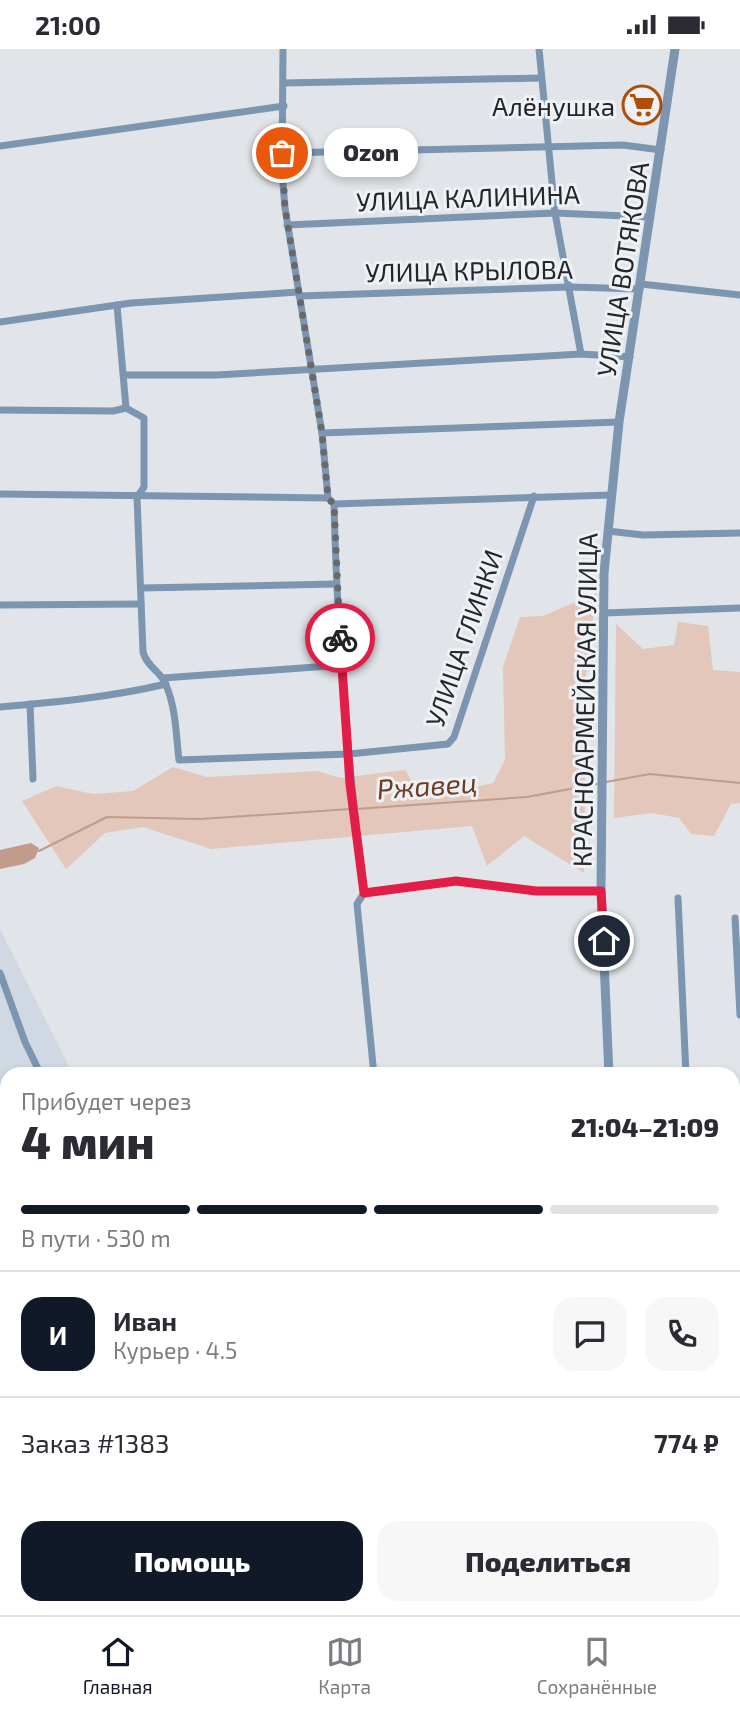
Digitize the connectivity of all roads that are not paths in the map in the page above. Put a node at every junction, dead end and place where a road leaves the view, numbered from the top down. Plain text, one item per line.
1 (284, 49) edge
2 (539, 49) edge
3 (675, 49) edge
4 (541, 78) junction
5 (284, 83) junction
6 (284, 106) junction
7 (0, 146) edge
8 (549, 146) junction
9 (661, 151) junction
10 (282, 153) junction
11 (555, 213) junction
12 (650, 217) junction
13 (287, 225) junction
14 (640, 286) junction
15 (570, 287) junction
16 (298, 294) junction
17 (740, 295) edge
18 (117, 305) junction
19 (0, 322) edge
20 (581, 354) junction
21 (630, 357) junction
22 (311, 369) junction
23 (124, 375) junction
24 (126, 408) junction
25 (0, 410) edge
26 (619, 422) junction
27 (322, 433) junction
28 (0, 495) edge
29 (611, 495) junction
30 (534, 496) junction
31 (137, 497) junction
32 (331, 501) junction
33 (608, 531) junction
34 (740, 533) edge
35 (335, 584) junction
36 (141, 588) junction
37 (141, 604) junction
38 (0, 605) edge
39 (740, 608) edge
40 (604, 613) junction
41 (343, 665) junction
42 (164, 681) junction
43 (30, 704) junction
44 (0, 707) edge
45 (349, 754) junction
46 (33, 779) dead end
47 (601, 891) junction
48 (364, 893) junction
49 (678, 898) dead end
50 (735, 918) dead end
51 (0, 973) edge
52 (740, 1014) edge
53 (37, 1067) edge
54 (372, 1067) edge
55 (609, 1067) edge
56 (686, 1067) edge

1 - 5 street
2 - 4 street
3 - 9 street, УЛИЦА ВОТЯКОВА
4 - 5 street
4 - 8 street
5 - 6 street
6 - 7 street
6 - 10 street
8 - 9 street
8 - 10 street
8 - 11 street
9 - 12 street, УЛИЦА ВОТЯКОВА
10 - 13 street
11 - 12 street, УЛИЦА КАЛИНИНА
11 - 13 street, УЛИЦА КАЛИНИНА
11 - 15 street
12 - 14 street, УЛИЦА ВОТЯКОВА
13 - 16 street
14 - 15 street, УЛИЦА КРЫЛОВА
14 - 17 street, УЛИЦА КРЫЛОВА
14 - 21 street, УЛИЦА ВОТЯКОВА
15 - 16 street, УЛИЦА КРЫЛОВА
15 - 20 street
16 - 18 street, УЛИЦА КРЫЛОВА
16 - 22 street
18 - 19 street, УЛИЦА КРЫЛОВА
18 - 23 street
20 - 21 street
20 - 22 street
21 - 26 street, УЛИЦА ВОТЯКОВА
22 - 23 street
22 - 27 street
23 - 24 street
24 - 25 street
24 - 31 street
26 - 27 street
26 - 29 street, УЛИЦА ВОТЯКОВА
27 - 32 street
28 - 31 street
29 - 30 street
29 - 33 street, КРАСНОАРМЕЙСКАЯ УЛИЦА
30 - 32 street
30 - 45 street, УЛИЦА ГЛИНКИ
31 - 32 street
31 - 36 street
32 - 35 street
33 - 34 street
33 - 40 street, КРАСНОАРМЕЙСКАЯ УЛИЦА
35 - 36 street
35 - 41 street
36 - 37 street
37 - 38 street
37 - 42 street
39 - 40 street
40 - 47 street, КРАСНОАРМЕЙСКАЯ УЛИЦА
41 - 42 street
41 - 45 street
42 - 43 street
42 - 45 street, УЛИЦА ГЛИНКИ
43 - 44 street
43 - 46 street
45 - 48 street
47 - 48 street
47 - 55 street, КРАСНОАРМЕЙСКАЯ УЛИЦА
48 - 54 street
49 - 56 street
50 - 52 street
51 - 53 street

